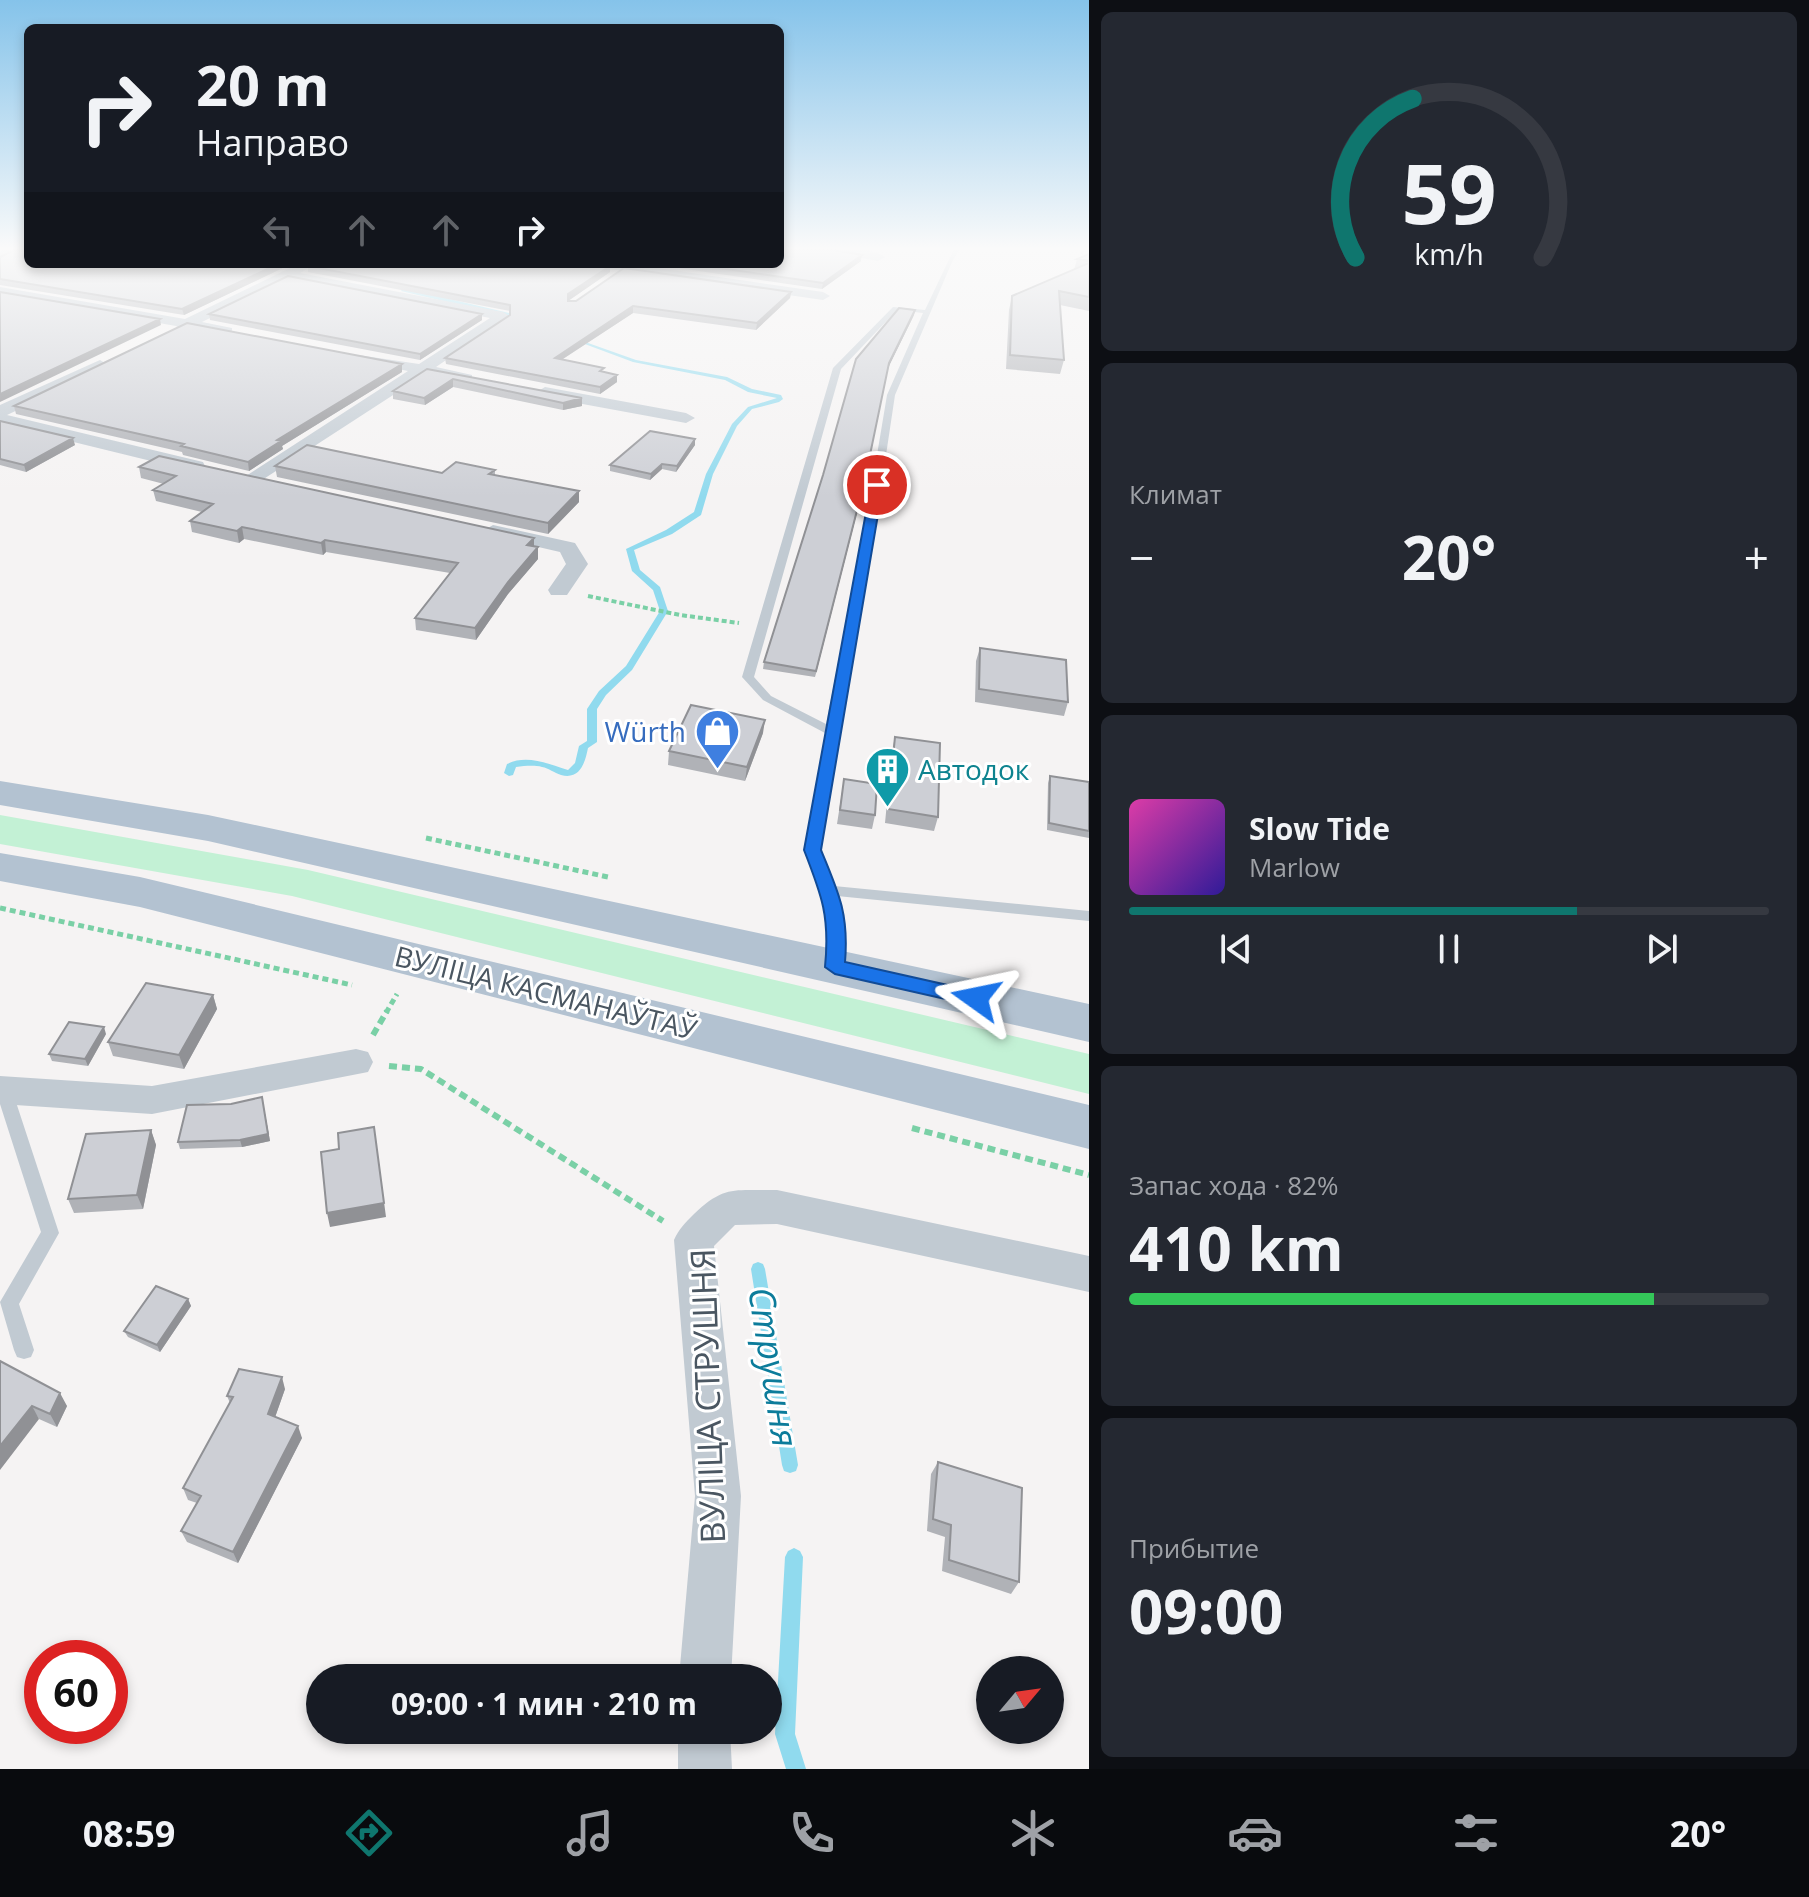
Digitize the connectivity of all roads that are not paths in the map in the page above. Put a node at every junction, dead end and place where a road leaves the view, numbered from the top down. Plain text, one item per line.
1 (171, 332) edge
2 (229, 332) edge
3 (480, 332) edge
4 (872, 332) edge
5 (919, 332) edge
6 (236, 333) edge
7 (162, 336) edge
8 (122, 355) edge
9 (346, 355) edge
10 (424, 370) junction
11 (486, 382) edge
12 (532, 390) edge
13 (0, 412) edge
14 (686, 418) dead end
15 (0, 419) edge
16 (209, 469) edge
17 (283, 487) edge
18 (478, 528) edge
19 (559, 590) dead end
20 (831, 731) junction
21 (0, 793) edge
22 (0, 867) edge
23 (829, 890) junction
24 (1089, 916) edge
25 (835, 967) junction
26 (1089, 1023) edge
27 (356, 1062) road end
28 (2, 1090) edge
29 (1089, 1127) edge
30 (1089, 1274) edge
31 (24, 1350) dead end
32 (706, 1664) edge
33 (704, 1744) edge
34 (705, 1769) edge

1 - 7 street
2 - 6 street
3 - 10 street
4 - 20 lane
5 - 20 lane
8 - 13 street
9 - 10 street
10 - 11 street
10 - 17 street
12 - 14 street
15 - 16 street
18 - 19 street
20 - 23 lane
21 - 25 main road
22 - 29 main road, ВУЛІЦА КАСМАНАЎТАЎ
23 - 24 lane
23 - 25 lane
25 - 26 main road
27 - 28 street
28 - 31 lane
30 - 32 street, ВУЛІЦА СТРУШНЯ
33 - 34 street

